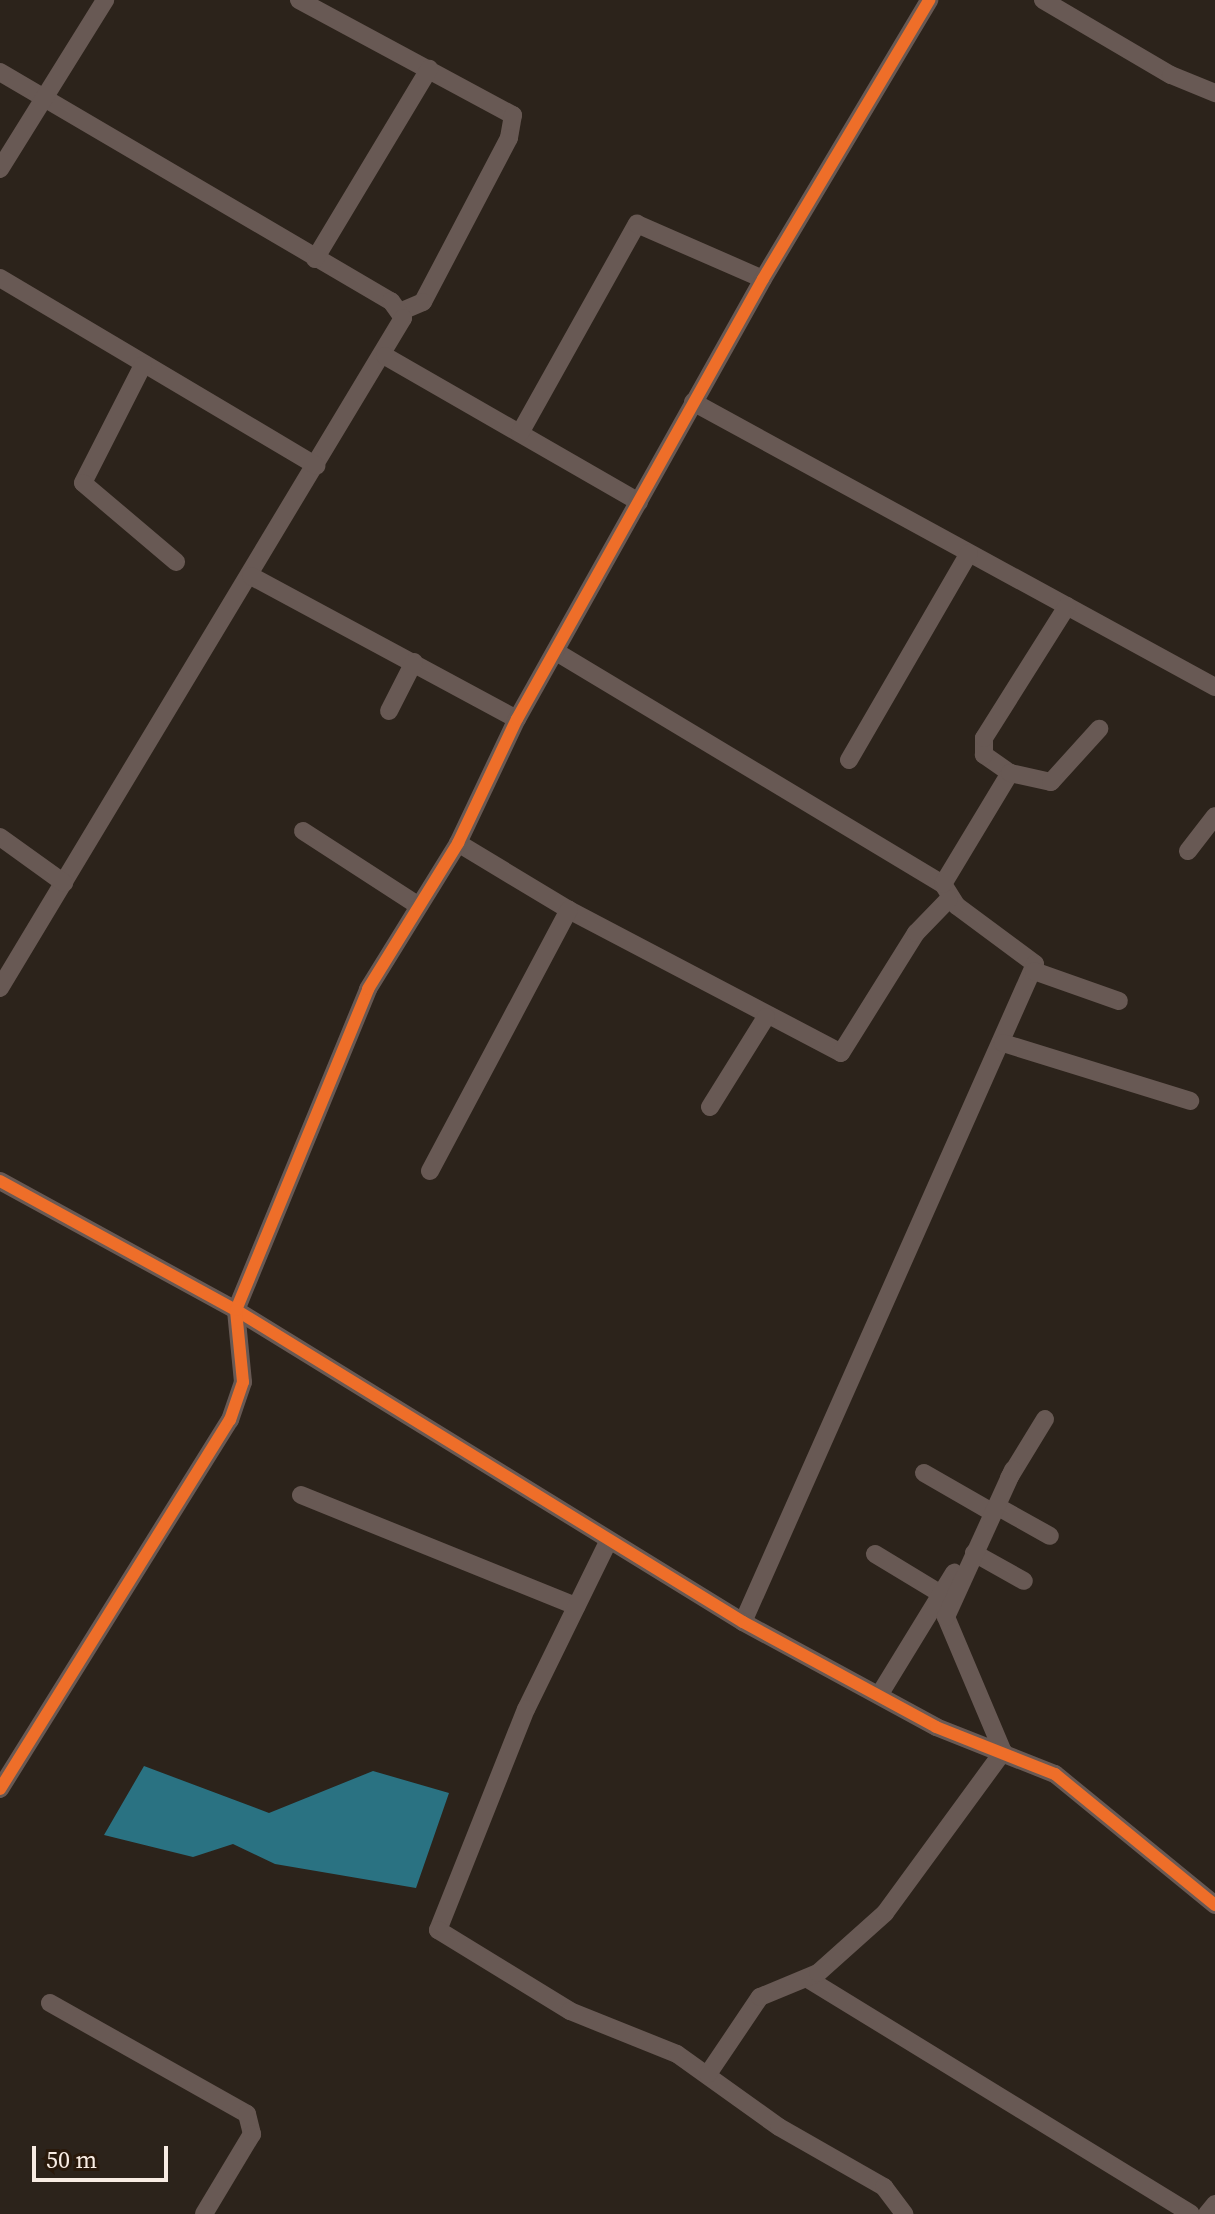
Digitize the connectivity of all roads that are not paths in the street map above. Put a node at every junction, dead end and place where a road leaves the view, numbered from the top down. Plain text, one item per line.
1 (105, 0) edge
2 (299, 0) edge
3 (929, 0) edge
4 (1043, 0) edge
5 (429, 69) junction
6 (0, 72) edge
7 (1215, 93) edge
8 (43, 98) junction
9 (0, 169) edge
10 (315, 259) junction
11 (0, 278) edge
12 (763, 279) junction
13 (402, 311) junction
14 (385, 356) junction
15 (143, 365) junction
16 (693, 402) junction
17 (520, 433) junction
18 (316, 466) junction
19 (639, 502) junction
20 (969, 553) junction
21 (176, 562) dead end
22 (251, 576) junction
23 (1067, 606) junction
24 (558, 653) junction
25 (414, 662) junction
26 (1212, 679) edge
27 (389, 711) dead end
28 (517, 719) junction
29 (1099, 729) dead end
30 (849, 760) dead end
31 (1010, 773) junction
32 (1215, 816) edge
33 (303, 831) dead end
34 (0, 837) edge
35 (458, 843) junction
36 (1188, 851) dead end
37 (64, 883) junction
38 (946, 891) junction
39 (416, 904) junction
40 (569, 910) junction
41 (1034, 971) junction
42 (0, 988) edge
43 (1119, 1001) dead end
44 (766, 1017) junction
45 (1003, 1043) junction
46 (1190, 1101) dead end
47 (710, 1107) dead end
48 (430, 1171) dead end
49 (0, 1181) edge
50 (236, 1310) junction
51 (1045, 1419) dead end
52 (924, 1473) dead end
53 (301, 1495) dead end
54 (995, 1510) junction
55 (1050, 1536) dead end
56 (607, 1544) junction
57 (974, 1553) junction
58 (875, 1554) dead end
59 (1024, 1581) dead end
60 (941, 1594) junction
61 (576, 1606) junction
62 (743, 1622) junction
63 (881, 1692) junction
64 (1003, 1752) junction
65 (0, 1789) edge
66 (1215, 1905) edge
67 (808, 1979) junction
68 (50, 2003) dead end
69 (708, 2074) junction
70 (1215, 2204) edge
71 (204, 2214) edge
72 (904, 2214) edge
73 (1191, 2214) edge
74 (1207, 2214) edge

1 - 8 street
2 - 5 street
3 - 12 street
4 - 7 street
5 - 10 street
5 - 13 street
6 - 8 street
8 - 9 street
8 - 10 street
10 - 13 street
11 - 15 street
12 - 16 street
12 - 17 street
13 - 14 street
14 - 17 street
14 - 18 street
15 - 18 street
15 - 21 street
16 - 19 street
16 - 20 street
17 - 19 street
18 - 22 street
19 - 24 street
20 - 23 street
20 - 30 street
22 - 25 street
22 - 37 street
23 - 26 street
23 - 31 street
24 - 28 street
24 - 38 street
25 - 27 street
25 - 28 street
28 - 35 street
29 - 31 street
31 - 38 street
32 - 36 street
33 - 39 street
34 - 37 street
35 - 39 street
35 - 40 street
37 - 42 street
38 - 41 street
38 - 44 street
39 - 50 street
40 - 44 street
40 - 48 street
41 - 43 street
41 - 45 street
44 - 47 street
45 - 46 street
45 - 62 street
49 - 50 street
50 - 56 street
50 - 65 street
51 - 54 street
52 - 54 street
53 - 61 street
54 - 55 street
54 - 57 street
54 - 60 street
56 - 61 street
56 - 62 street
57 - 59 street
57 - 64 street
58 - 60 street
60 - 63 street
61 - 69 street
62 - 63 street
63 - 64 street
64 - 66 street
64 - 67 street
67 - 69 street
67 - 73 street
68 - 71 street
69 - 72 street
70 - 74 street

